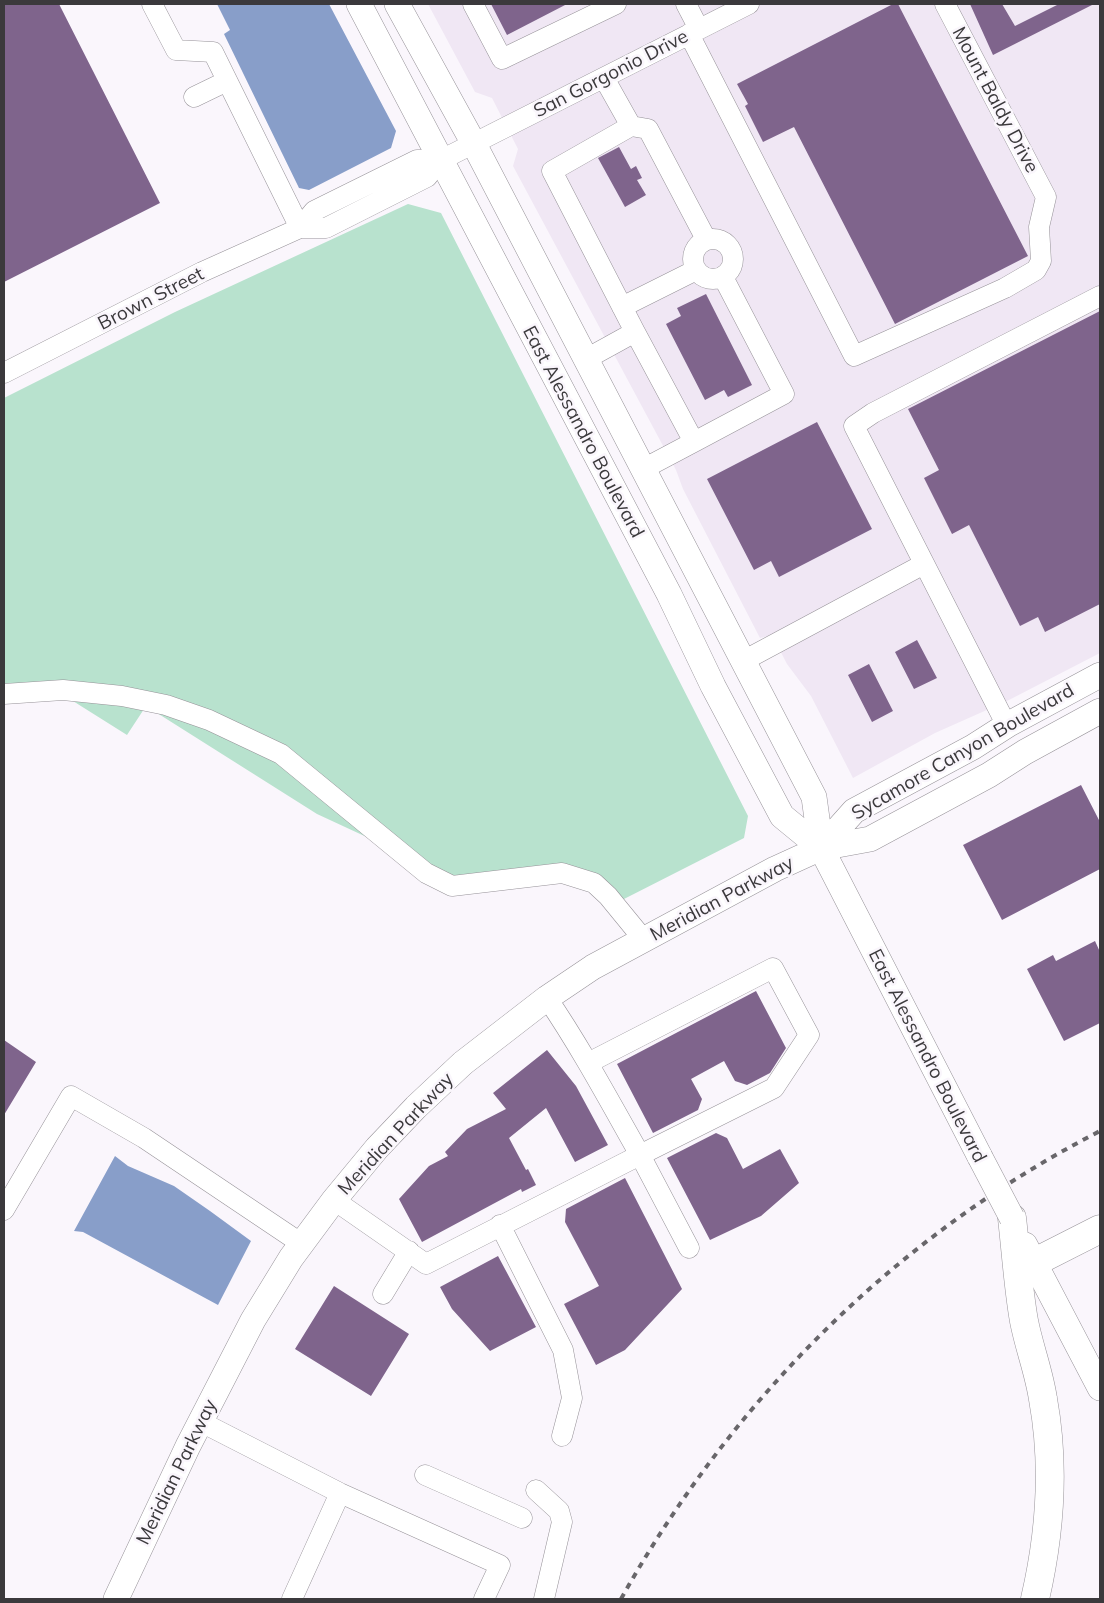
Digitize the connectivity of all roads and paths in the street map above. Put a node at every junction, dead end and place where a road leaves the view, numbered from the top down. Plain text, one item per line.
1 (152, 4) edge
2 (359, 4) edge
3 (397, 4) edge
4 (473, 4) edge
5 (616, 4) edge
6 (686, 4) edge
7 (749, 4) edge
8 (945, 4) edge
9 (694, 32) junction
10 (604, 78) junction
11 (227, 81) junction
12 (194, 97) dead end
13 (630, 126) junction
14 (474, 144) junction
15 (442, 160) junction
16 (300, 228) junction
17 (706, 239) junction
18 (696, 270) junction
19 (723, 277) junction
20 (1100, 296) edge
21 (622, 307) junction
22 (635, 332) junction
23 (586, 359) junction
24 (4, 373) edge
25 (694, 442) junction
26 (643, 469) junction
27 (924, 564) junction
28 (743, 661) junction
29 (1100, 675) edge
30 (4, 694) edge
31 (1100, 711) edge
32 (1007, 726) junction
33 (820, 848) junction
34 (644, 940) junction
35 (547, 998) junction
36 (588, 1063) junction
37 (640, 1154) junction
38 (334, 1200) junction
39 (4, 1210) edge
40 (1012, 1218) junction
41 (500, 1225) junction
42 (1100, 1229) edge
43 (302, 1244) junction
44 (689, 1248) dead end
45 (409, 1251) junction
46 (1040, 1273) junction
47 (383, 1294) dead end
48 (1100, 1388) edge
49 (201, 1422) junction
50 (562, 1436) dead end
51 (425, 1475) dead end
52 (536, 1490) dead end
53 (340, 1493) junction
54 (522, 1518) dead end
55 (116, 1599) edge
56 (292, 1599) edge
57 (484, 1599) edge
58 (544, 1599) edge
59 (1035, 1599) edge

1 - 11 street
2 - 15 main road, East Alessandro Boulevard
3 - 14 main road, East Alessandro Boulevard
4 - 5 street
6 - 9 street
7 - 9 street, San Gorgonio Drive
8 - 9 street, Mount Baldy Drive
9 - 10 street, San Gorgonio Drive
10 - 13 street
10 - 14 street, San Gorgonio Drive
11 - 12 street
11 - 16 street
13 - 17 street
13 - 21 street
14 - 15 street, Brown Street
14 - 23 main road, East Alessandro Boulevard
15 - 16 street, Brown Street
15 - 33 main road, East Alessandro Boulevard
16 - 24 street, Brown Street
17 - 18 street
17 - 19 street
18 - 19 street
18 - 21 street
19 - 25 street
20 - 27 street
21 - 22 street
22 - 23 street
22 - 25 street
23 - 26 main road, East Alessandro Boulevard
25 - 26 street
26 - 28 main road, East Alessandro Boulevard
27 - 28 street
27 - 32 street
28 - 33 main road, East Alessandro Boulevard
29 - 32 main road, Sycamore Canyon Boulevard
30 - 34 street
31 - 33 main road, Sycamore Canyon Boulevard
32 - 33 main road, Sycamore Canyon Boulevard
33 - 34 main road, Meridian Parkway
33 - 40 main road, East Alessandro Boulevard, bridge
34 - 35 main road, Meridian Parkway
35 - 36 street
35 - 38 main road, Meridian Parkway
36 - 37 street
36 - 37 street
37 - 41 street
37 - 44 street
38 - 43 main road, Meridian Parkway
38 - 45 street
39 - 43 street
40 - 46 main road, East Alessandro Boulevard
40 - 59 highway
41 - 45 street
41 - 50 street
42 - 46 highway
43 - 49 main road, Meridian Parkway
45 - 47 street
46 - 48 main road, East Alessandro Boulevard
49 - 53 street
49 - 55 main road, Meridian Parkway
51 - 54 street
52 - 58 street
53 - 56 street
53 - 57 street

